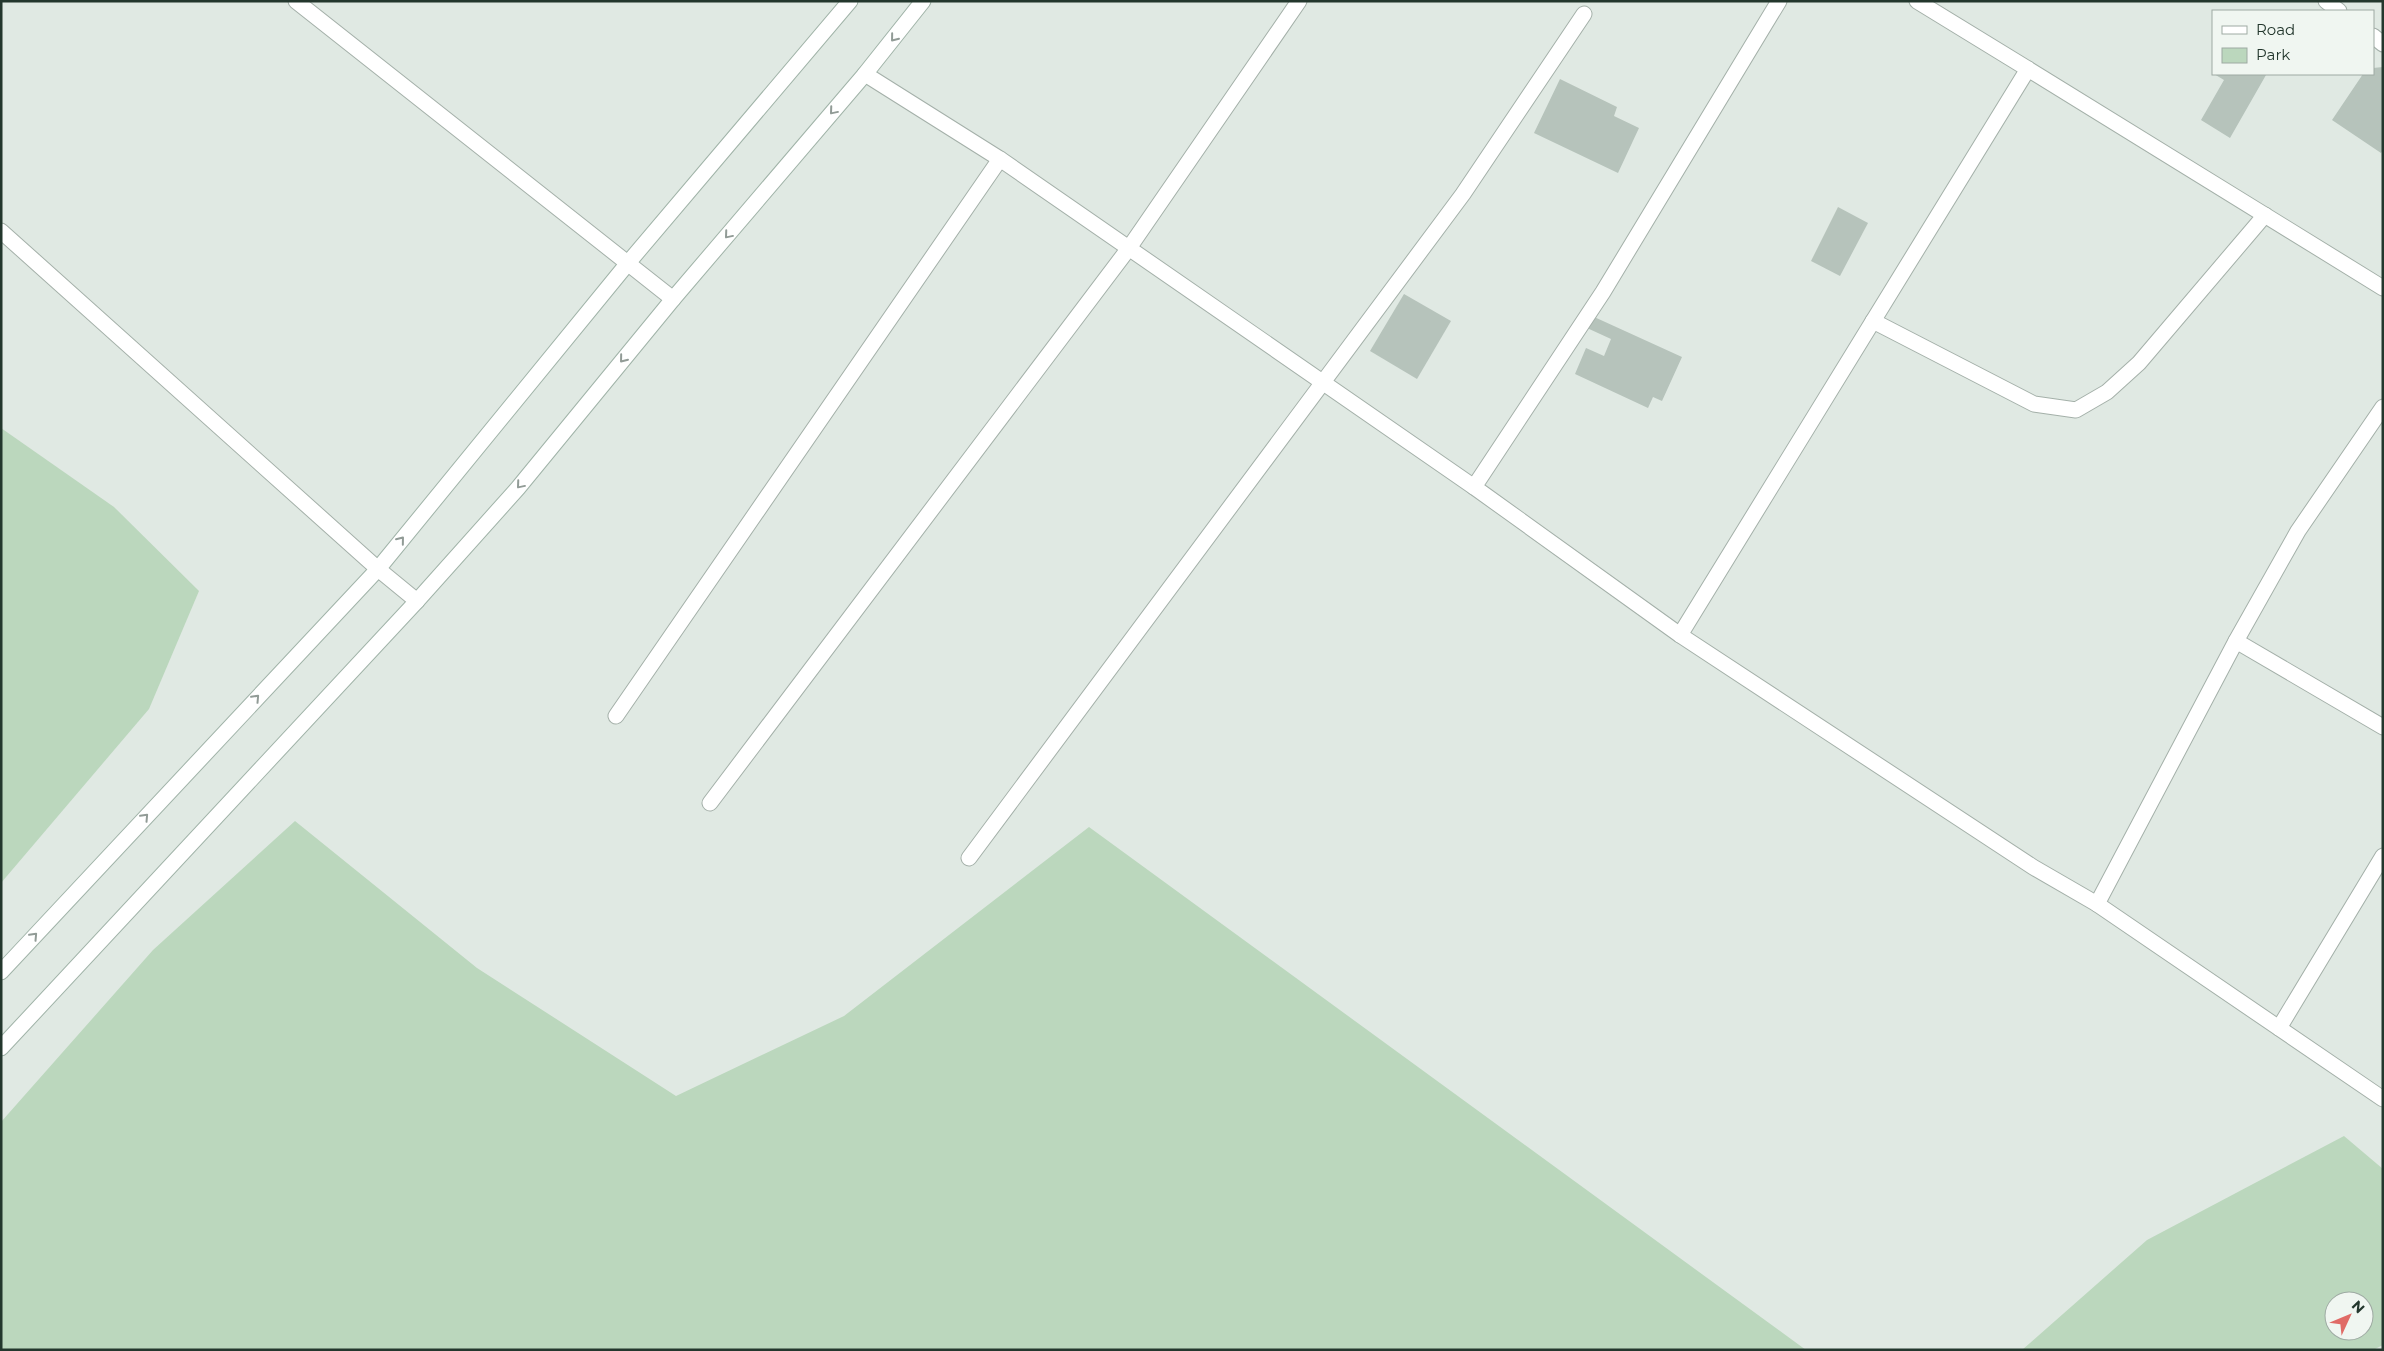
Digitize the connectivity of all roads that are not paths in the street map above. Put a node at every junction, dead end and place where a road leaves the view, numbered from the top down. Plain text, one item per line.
1 (296, 1) edge
2 (850, 1) edge
3 (923, 1) edge
4 (1299, 1) edge
5 (1778, 1) edge
6 (1917, 1) edge
7 (2326, 1) edge
8 (2338, 10) edge
9 (1584, 14) dead end
10 (2028, 69) junction
11 (865, 74) junction
12 (1000, 159) junction
13 (2265, 215) junction
14 (1, 231) edge
15 (1128, 248) junction
16 (628, 263) junction
17 (2383, 288) edge
18 (673, 299) junction
19 (1873, 321) junction
20 (1322, 382) junction
21 (2383, 406) edge
22 (1474, 488) junction
23 (378, 569) junction
24 (417, 601) junction
25 (1680, 635) junction
26 (2236, 641) junction
27 (616, 716) dead end
28 (2383, 727) edge
29 (710, 803) dead end
30 (2383, 856) edge
31 (969, 858) dead end
32 (2097, 904) junction
33 (1, 972) edge
34 (2279, 1028) junction
35 (1, 1048) edge
36 (2383, 1099) edge

1 - 16 street
2 - 16 street
3 -> 11 street
4 - 15 street
5 - 22 street
6 - 10 street
7 - 8 street
9 - 20 street
10 - 13 street
10 - 19 street
11 - 12 street
11 -> 18 street
12 - 15 street
12 - 27 street
13 - 17 street
13 - 19 street
14 - 23 street
15 - 20 street
15 - 29 street
16 - 18 street
23 -> 16 street
18 -> 24 street
19 - 25 street
20 - 22 street
20 - 31 street
21 - 26 street
22 - 25 street
23 - 24 street
33 -> 23 street
24 - 35 street
25 - 32 street
26 - 28 street
26 - 32 street
30 - 34 street
32 - 34 street
34 - 36 street

